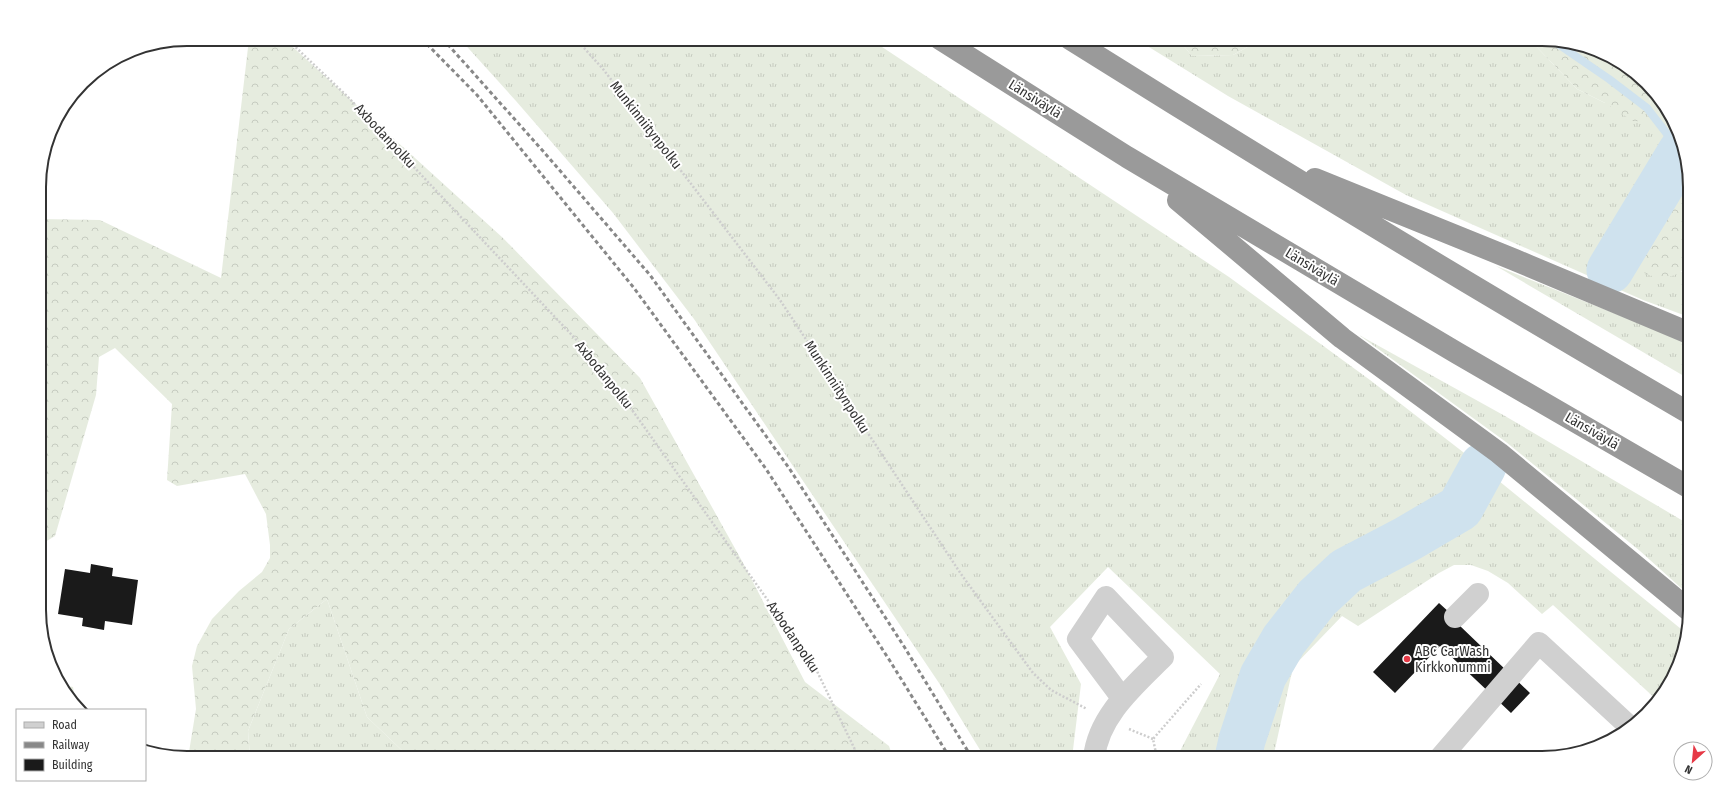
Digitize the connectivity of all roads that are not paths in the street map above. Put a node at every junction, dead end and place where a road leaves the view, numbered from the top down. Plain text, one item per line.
1 (951, 46) edge
2 (1081, 46) edge
3 (1252, 153) junction
4 (1127, 157) junction
5 (1683, 331) edge
6 (1683, 409) edge
7 (1683, 484) edge
8 (1478, 594) dead end
9 (1683, 604) edge
10 (1455, 617) dead end
11 (1122, 698) dead end
12 (1626, 723) edge
13 (1095, 751) edge
14 (1446, 751) edge

1 - 4 highway, Länsiväylä
2 - 3 highway
3 - 5 highway
3 - 6 highway
4 - 7 highway, Länsiväylä
4 - 9 highway
8 - 10 street
11 - 13 street
12 - 14 street

